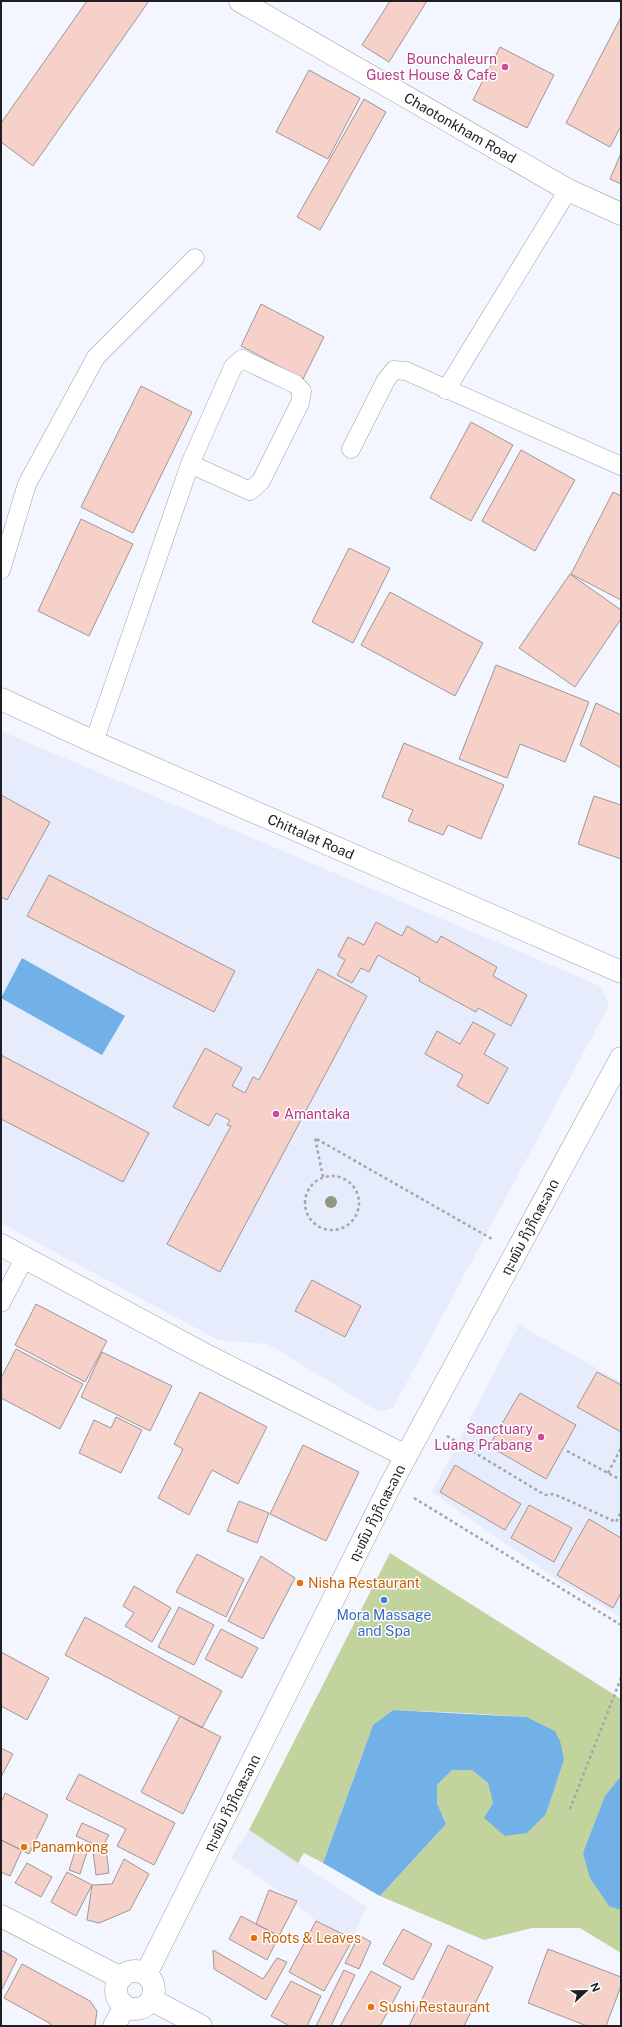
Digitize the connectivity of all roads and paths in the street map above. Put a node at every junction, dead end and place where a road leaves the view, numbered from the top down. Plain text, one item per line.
1 (240, 1) edge
2 (568, 190) junction
3 (621, 214) edge
4 (195, 258) dead end
5 (446, 390) junction
6 (351, 448) dead end
7 (190, 464) junction
8 (621, 466) edge
9 (1, 570) edge
10 (1, 699) edge
11 (94, 742) junction
12 (621, 972) edge
13 (621, 1058) edge
14 (323, 1177) junction
15 (1, 1245) edge
16 (517, 1253) junction
17 (25, 1257) junction
18 (1, 1302) edge
19 (424, 1422) junction
20 (621, 1448) edge
21 (567, 1451) dead end
22 (406, 1456) junction
23 (608, 1473) junction
24 (621, 1480) edge
25 (391, 1484) junction
26 (621, 1512) edge
27 (621, 1624) edge
28 (621, 1678) edge
29 (570, 1809) dead end
30 (1, 1916) edge
31 (146, 1974) junction
32 (121, 1978) junction
33 (152, 2000) junction
34 (125, 2006) junction
35 (114, 2026) edge
36 (201, 2026) edge

1 - 2 street, Chaotonkham Road
2 - 3 street, Chaotonkham Road
2 - 5 lane
4 - 9 lane
5 - 6 lane
5 - 8 lane
7 - 7 lane
7 - 11 lane
10 - 11 street, Chittalat Road
11 - 12 street, Chittalat Road
13 - 16 street, ຖະໜົນ ກິງກິດສະລາດ
14 - 14 path
14 - 16 path
15 - 17 street
16 - 19 street, ຖະໜົນ ກິງກິດສະລາດ
17 - 18 lane
17 - 22 street
19 - 22 street, ຖະໜົນ ກິງກິດສະລາດ
19 - 26 path
20 - 23 path
21 - 23 path
22 - 25 street, ຖະໜົນ ກິງກິດສະລາດ
23 - 24 path
25 - 27 path
25 - 31 street, ຖະໜົນ ກິງກິດສະລາດ
28 - 29 path
30 - 32 street
31 - 32 street
31 - 33 street
32 - 34 street
33 - 34 street
33 - 36 street
34 - 35 street

